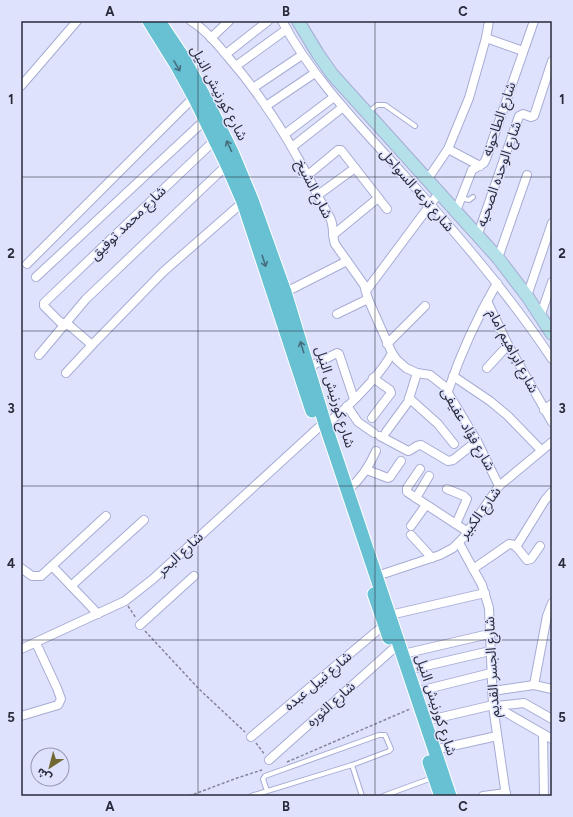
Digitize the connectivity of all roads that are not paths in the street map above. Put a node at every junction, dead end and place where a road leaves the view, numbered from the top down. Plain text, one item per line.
1 (77, 21) edge
2 (149, 21) edge
3 (229, 21) edge
4 (268, 21) edge
5 (282, 21) edge
6 (298, 21) edge
7 (489, 21) edge
8 (534, 21) edge
9 (197, 22) edge
10 (161, 29) edge
11 (286, 29) junction
12 (212, 38) junction
13 (486, 38) junction
14 (523, 52) junction
15 (226, 54) junction
16 (302, 55) junction
17 (552, 61) edge
18 (236, 66) junction
19 (315, 73) junction
20 (21, 86) edge
21 (253, 88) junction
22 (194, 97) junction
23 (334, 97) junction
24 (266, 106) junction
25 (343, 107) junction
26 (368, 114) junction
27 (205, 120) junction
28 (415, 126) dead end
29 (285, 134) junction
30 (215, 140) junction
31 (292, 147) junction
32 (448, 149) junction
33 (227, 165) junction
34 (480, 166) junction
35 (355, 168) junction
36 (308, 175) junction
37 (528, 175) dead end
38 (426, 180) junction
39 (439, 193) junction
40 (318, 195) junction
41 (473, 197) dead end
42 (378, 198) junction
43 (461, 198) junction
44 (243, 202) junction
45 (430, 204) junction
46 (387, 209) dead end
47 (456, 211) junction
48 (552, 223) edge
49 (478, 234) junction
50 (333, 235) junction
51 (498, 258) junction
52 (347, 261) junction
53 (27, 264) dead end
54 (36, 278) dead end
55 (552, 282) edge
56 (497, 283) junction
57 (280, 295) junction
58 (367, 295) junction
59 (527, 296) junction
60 (487, 302) junction
61 (425, 306) dead end
62 (337, 314) dead end
63 (540, 317) junction
64 (64, 323) junction
65 (552, 334) edge
66 (387, 344) junction
67 (92, 345) junction
68 (508, 345) junction
69 (392, 354) junction
70 (39, 355) dead end
71 (552, 359) edge
72 (309, 367) junction
73 (487, 368) dead end
74 (66, 373) dead end
75 (418, 373) junction
76 (453, 376) junction
77 (373, 378) junction
78 (448, 390) junction
79 (410, 398) junction
80 (354, 399) junction
81 (552, 404) edge
82 (347, 406) junction
83 (544, 410) junction
84 (372, 418) dead end
85 (552, 422) edge
86 (321, 426) junction
87 (380, 434) junction
88 (477, 441) junction
89 (552, 442) edge
90 (454, 444) dead end
91 (542, 450) junction
92 (376, 451) dead end
93 (400, 461) dead end
94 (420, 468) dead end
95 (366, 470) junction
96 (429, 476) dead end
97 (499, 486) junction
98 (447, 489) dead end
99 (348, 490) junction
100 (552, 492) edge
101 (416, 498) junction
102 (426, 505) junction
103 (106, 516) dead end
104 (144, 520) dead end
105 (456, 524) junction
106 (411, 526) dead end
107 (468, 532) junction
108 (411, 535) dead end
109 (361, 542) junction
110 (459, 543) junction
111 (540, 546) dead end
112 (516, 547) junction
113 (432, 558) junction
114 (51, 567) junction
115 (21, 568) edge
116 (473, 569) junction
117 (194, 576) dead end
118 (377, 576) junction
119 (71, 586) junction
120 (485, 593) junction
121 (552, 603) edge
122 (98, 614) junction
123 (387, 620) junction
124 (140, 625) road end
125 (489, 634) junction
126 (36, 642) junction
127 (21, 649) edge
128 (490, 651) junction
129 (398, 652) junction
130 (408, 670) junction
131 (491, 673) junction
132 (534, 685) junction
133 (552, 689) edge
134 (492, 691) junction
135 (415, 692) junction
136 (494, 706) junction
137 (21, 716) edge
138 (552, 719) edge
139 (425, 721) junction
140 (543, 734) junction
141 (497, 736) junction
142 (251, 737) road end
143 (552, 739) edge
144 (434, 750) junction
145 (269, 760) road end
146 (352, 765) junction
147 (544, 777) junction
148 (434, 778) junction
149 (552, 780) edge
150 (267, 791) junction
151 (506, 794) edge
152 (251, 796) edge
153 (362, 796) edge
154 (383, 796) edge
155 (441, 796) edge
156 (450, 796) edge
157 (483, 796) edge
158 (544, 796) edge

1 - 20 street
2 - 10 main road, شارع كورنيش النيل
3 - 12 street
4 - 15 street
5 - 11 street, شارع ترعه السواحل
6 - 26 main road, شارع ترعه السواحل
7 - 13 street
8 - 14 street, شارع الطاحونه
9 - 12 street, شارع الشيخ
10 -> 22 main road, شارع كورنيش النيل
57 -> 10 main road, شارع كورنيش النيل
11 - 16 street, شارع ترعه السواحل
11 - 18 street
12 - 15 street, شارع الشيخ
13 - 14 street
13 - 32 street
14 - 34 street, شارع الطاحونه
15 - 18 street, شارع الشيخ
16 - 19 street, شارع ترعه السواحل
16 - 21 street
17 - 49 street, شارع الوحده الصحيه
18 - 21 street, شارع الشيخ
19 - 23 street, شارع ترعه السواحل
19 - 24 street
21 - 24 street, شارع الشيخ
22 - 27 main road, شارع كورنيش النيل
22 - 53 street
23 - 25 street, شارع ترعه السواحل
23 - 29 street
24 - 29 street, شارع الشيخ
25 - 31 street
25 - 45 street, شارع ترعه السواحل
26 - 28 lane
26 - 38 main road, شارع ترعه السواحل
27 - 30 main road, شارع كورنيش النيل
27 - 54 street
29 - 31 street, شارع الشيخ
30 - 33 main road, شارع كورنيش النيل
30 - 64 street, شارع محمد توفيق
31 - 36 street, شارع الشيخ
32 - 34 street
32 - 38 street
33 - 44 main road, شارع كورنيش النيل
33 - 64 street
34 - 43 street, شارع الطاحونه
35 - 36 street
35 - 40 street
35 - 42 street
36 - 40 street, شارع الشيخ
37 - 51 street
38 - 39 main road, شارع ترعه السواحل
39 - 45 street
39 - 47 main road, شارع ترعه السواحل
40 - 50 street, شارع الشيخ
41 - 43 lane
42 - 46 street
42 - 50 street
43 - 47 street, شارع الطاحونه
44 -> 57 main road, شارع كورنيش النيل
44 - 67 street
45 - 56 street, شارع ترعه السواحل
45 - 58 street
47 - 49 main road, شارع ترعه السواحل
48 - 59 street
49 - 51 main road, شارع ترعه السواحل
50 - 52 street, شارع الشيخ
51 - 59 main road, شارع ترعه السواحل
52 - 57 street
52 - 58 street, شارع الشيخ
55 - 63 street
56 - 60 street
56 - 71 street, شارع ترعه السواحل
72 -> 57 main road, شارع كورنيش النيل
57 - 86 main road, شارع كورنيش النيل
58 - 62 street
58 - 66 street, شارع الشيخ
59 - 63 main road, شارع ترعه السواحل
60 - 68 street, شارع ابراهيم امام
60 - 76 street
61 - 66 street
63 - 65 main road, شارع ترعه السواحل
64 - 67 street
64 - 70 street
66 - 69 street, شارع الشيخ
67 - 74 street
68 - 73 street
68 - 83 street, شارع ابراهيم امام
69 - 75 street, شارع فؤاد عفيفى
69 - 77 street
72 - 80 street
72 - 86 main road, شارع كورنيش النيل
75 - 78 street, شارع فؤاد عفيفى
75 - 79 street
76 - 78 street
76 - 91 street
77 - 80 street
77 - 84 street
78 - 88 street, شارع فؤاد عفيفى
79 - 87 street
79 - 90 street
80 - 82 street
81 - 83 street
82 - 86 street
82 - 87 street
83 - 85 street, شارع ابراهيم امام
86 - 99 main road, شارع كورنيش النيل
86 - 109 main road, شارع كورنيش النيل
86 - 122 street, شارع البحر
87 - 88 street
88 - 97 street, شارع فؤاد عفيفى
89 - 91 street, شارع الكبير
91 - 97 street, شارع الكبير
92 - 95 street
93 - 95 street
94 - 101 street
95 - 99 street
96 - 101 street
97 - 107 street, شارع الكبير
98 - 105 street
99 - 109 main road, شارع كورنيش النيل
100 - 112 street
101 - 102 street
102 - 105 street
102 - 106 street
103 - 114 street
104 - 119 street
105 - 107 street
107 - 110 street, شارع الكبير
108 - 113 street
109 - 118 main road, شارع كورنيش النيل
109 - 123 main road, شارع كورنيش النيل
110 - 113 street, شارع الكبير
110 - 116 street, شارع الجسر القديم
111 - 112 street
112 - 116 street
113 - 118 street, شارع الكبير
114 - 115 street
114 - 119 street
116 - 120 street, شارع الجسر القديم
117 - 124 street
118 - 123 main road, شارع كورنيش النيل
119 - 122 street
120 - 123 street
120 - 125 street, شارع الجسر القديم
121 - 132 street
122 - 126 street, شارع البحر
123 - 129 main road, شارع كورنيش النيل
123 - 142 street, شارع نبيل عبده
125 - 128 street, شارع الجسر القديم
125 - 129 street
126 - 127 street, شارع البحر
126 - 137 street
128 - 130 street
128 - 131 street, شارع الجسر القديم
129 - 130 main road, شارع كورنيش النيل
129 - 145 street, شارع الثوره
129 - 148 main road, شارع كورنيش النيل
130 - 135 main road, شارع كورنيش النيل
131 - 134 street, شارع الجسر القديم
131 - 135 street
132 - 133 street
132 - 134 street
134 - 136 street, شارع الجسر القديم
135 - 139 main road, شارع كورنيش النيل
136 - 138 street
136 - 139 street
136 - 140 street
136 - 141 street, شارع الجسر القديم
139 - 144 main road, شارع كورنيش النيل
140 - 143 street
140 - 147 street
141 - 144 street
141 - 151 street, شارع الجسر القديم
144 - 156 main road, شارع كورنيش النيل
146 - 150 lane
146 - 150 lane
146 - 153 lane
147 - 149 street
147 - 158 street
148 - 154 lane
148 - 155 main road, شارع كورنيش النيل
150 - 152 lane
151 - 157 street

